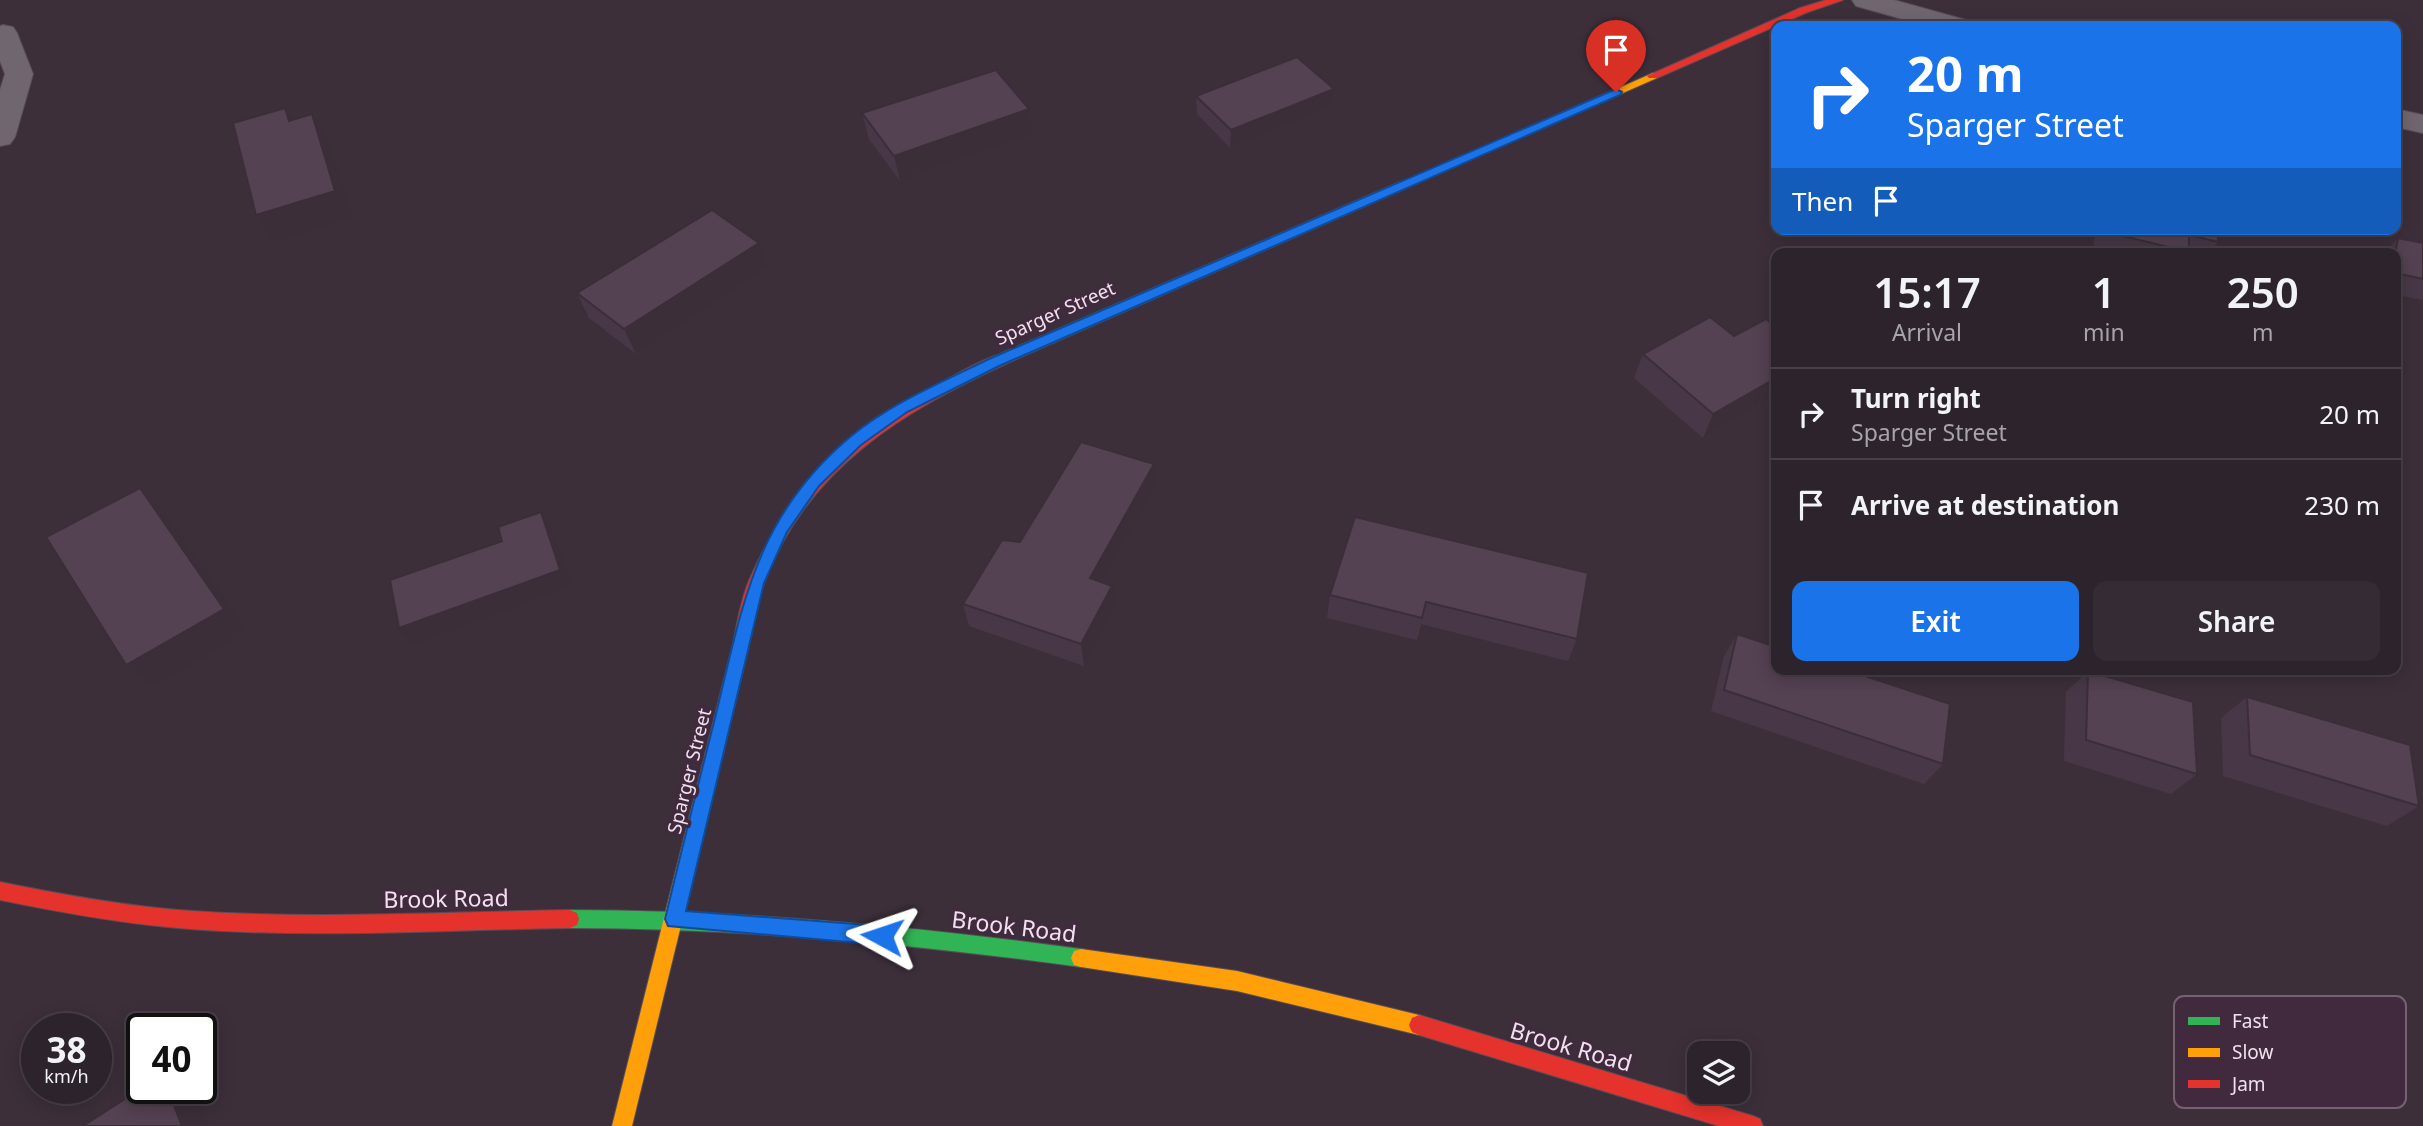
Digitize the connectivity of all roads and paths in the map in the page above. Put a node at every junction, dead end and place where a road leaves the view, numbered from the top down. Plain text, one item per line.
1 (1838, 0) edge
2 (1865, 0) edge
3 (1779, 21) edge
4 (1938, 21) edge
5 (1771, 24) edge
6 (3, 33) dead end
7 (2401, 119) edge
8 (2423, 124) edge
9 (0, 137) edge
10 (0, 891) edge
11 (674, 919) junction
12 (622, 1126) edge
13 (1753, 1126) edge

1 - 3 street, Sparger Street
2 - 4 street
5 - 11 street, Sparger Street
6 - 9 street
7 - 8 street
10 - 11 street, Brook Road
11 - 12 street, Sparger Street
11 - 13 street, Brook Road

